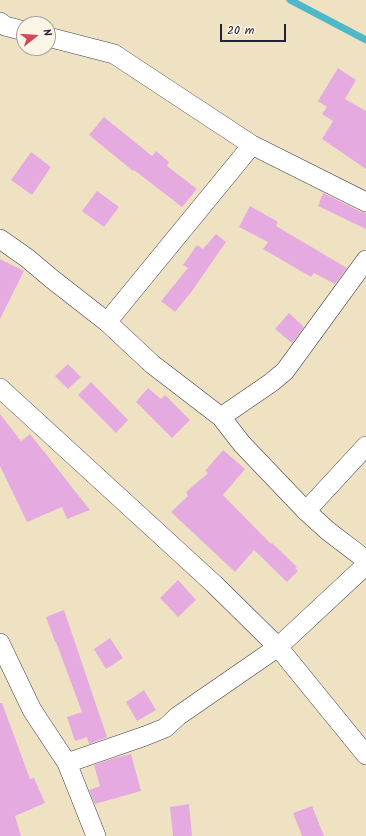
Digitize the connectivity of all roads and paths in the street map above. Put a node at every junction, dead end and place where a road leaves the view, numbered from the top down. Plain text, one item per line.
1 (0, 22) edge
2 (16, 29) edge
3 (56, 39) edge
4 (252, 145) junction
5 (366, 202) edge
6 (0, 239) edge
7 (366, 260) edge
8 (107, 322) junction
9 (0, 388) edge
10 (221, 417) junction
11 (366, 446) edge
12 (306, 511) junction
13 (366, 560) edge
14 (366, 565) edge
15 (0, 643) edge
16 (278, 647) junction
17 (5, 666) edge
18 (366, 755) edge
19 (67, 763) junction
20 (96, 836) edge

1 - 2 street
3 - 4 street
4 - 5 street
4 - 8 street
6 - 8 street
7 - 10 street
8 - 10 street
9 - 16 street
10 - 12 street
11 - 12 street
12 - 13 street
14 - 16 street
15 - 17 street
16 - 18 street
16 - 19 street
17 - 19 street
19 - 20 street

